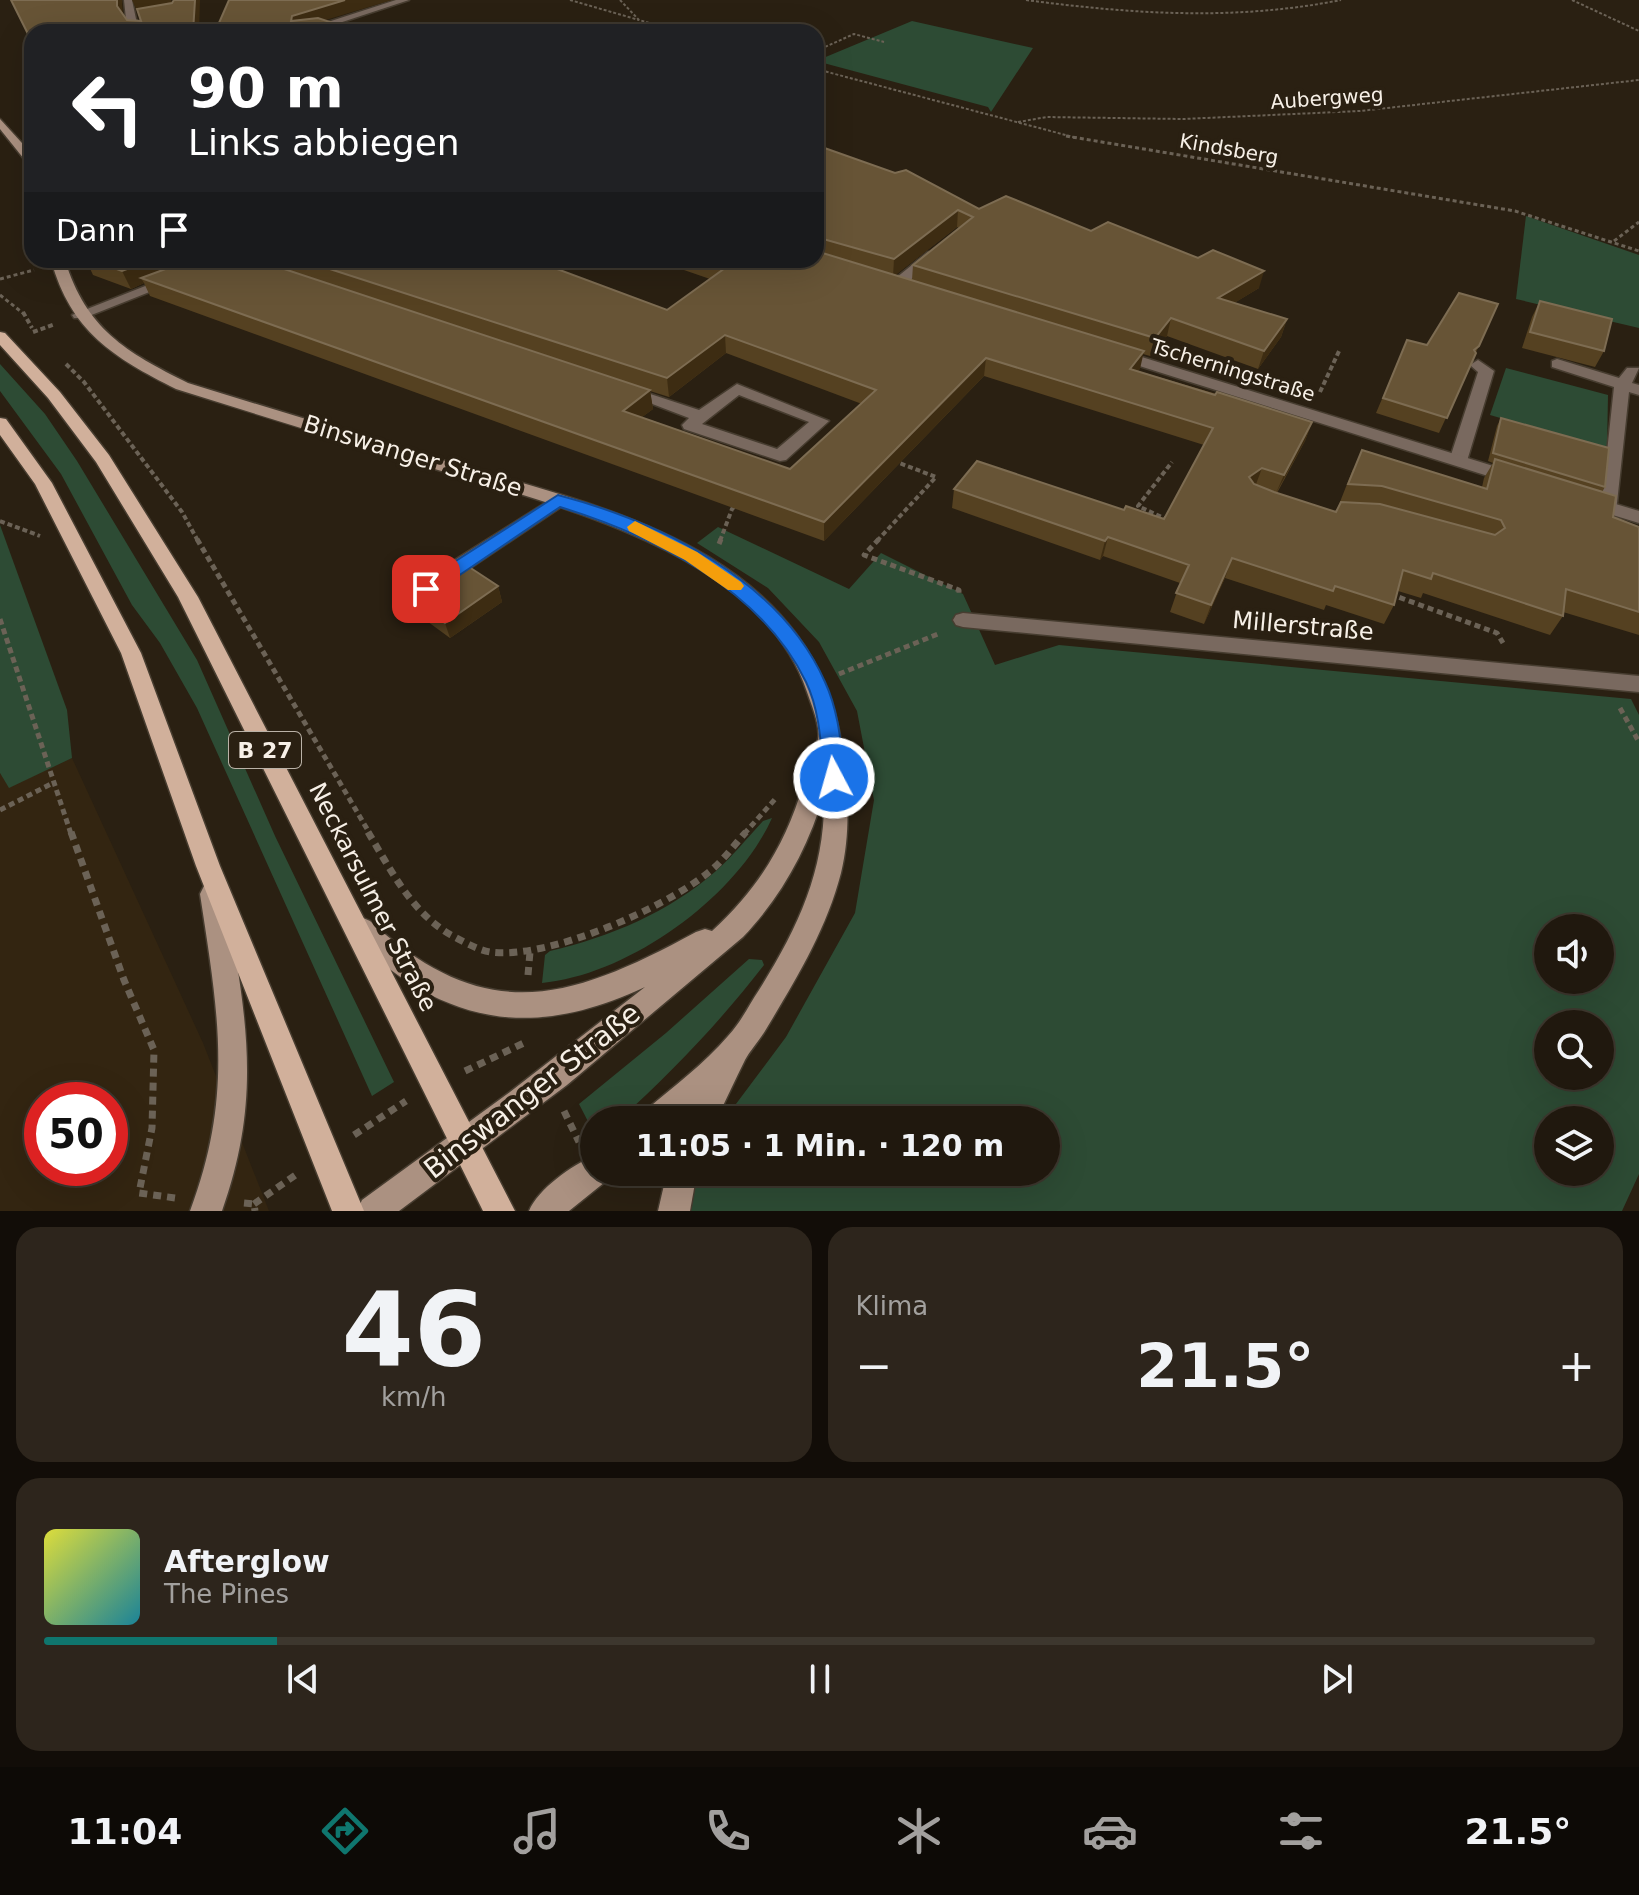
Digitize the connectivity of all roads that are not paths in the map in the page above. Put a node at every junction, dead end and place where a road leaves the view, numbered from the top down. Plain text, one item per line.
1 (128, 0) edge
2 (405, 0) edge
3 (145, 16) edge
4 (131, 19) junction
5 (134, 24) edge
6 (328, 24) edge
7 (0, 122) edge
8 (24, 152) edge
9 (950, 241) edge
10 (60, 268) edge
11 (202, 268) edge
12 (920, 293) edge
13 (79, 315) junction
14 (0, 336) edge
15 (1100, 350) edge
16 (1557, 364) dead end
17 (1478, 365) edge
18 (1631, 382) edge
19 (613, 387) edge
20 (701, 416) junction
21 (0, 423) edge
22 (1458, 461) junction
23 (1527, 482) edge
24 (1569, 495) edge
25 (558, 501) junction
26 (1610, 508) junction
27 (1639, 517) edge
28 (426, 589) edge
29 (963, 620) road end
30 (1639, 684) edge
31 (829, 726) junction
32 (208, 866) junction
33 (346, 913) junction
34 (743, 920) junction
35 (738, 1046) junction
36 (672, 1106) edge
37 (707, 1106) edge
38 (467, 1144) junction
39 (580, 1182) edge
40 (679, 1186) edge
41 (208, 1206) edge
42 (348, 1211) edge
43 (373, 1211) edge
44 (499, 1211) edge
45 (545, 1211) edge
46 (674, 1211) edge

1 - 4 street
2 - 6 street
3 - 4 street
4 - 5 street
7 - 8 main road
9 - 12 street
10 - 13 main road, Binswanger Straße
11 - 13 street
13 - 25 main road, Binswanger Straße
14 - 33 main road, Neckarsulmer Straße / B 27
15 - 22 street, Tscherningstraße
16 - 18 street
17 - 22 street
18 - 26 street
19 - 20 street
20 - 20 street
21 - 32 main road
22 - 23 street, Tscherningstraße
24 - 26 street
25 - 28 street
25 - 31 main road, Binswanger Straße
26 - 27 street
29 - 30 street, Millerstraße
31 - 34 main road, Binswanger Straße
31 - 35 main road, Binswanger Straße
32 - 41 main road
32 - 42 main road
33 - 34 main road
33 - 38 main road, Neckarsulmer Straße / B 27
34 - 38 main road, Binswanger Straße
35 - 36 main road, Binswanger Straße
35 - 37 main road
38 - 43 main road, Binswanger Straße
38 - 44 main road, Neckarsulmer Straße / B 27
39 - 45 main road
40 - 46 main road

